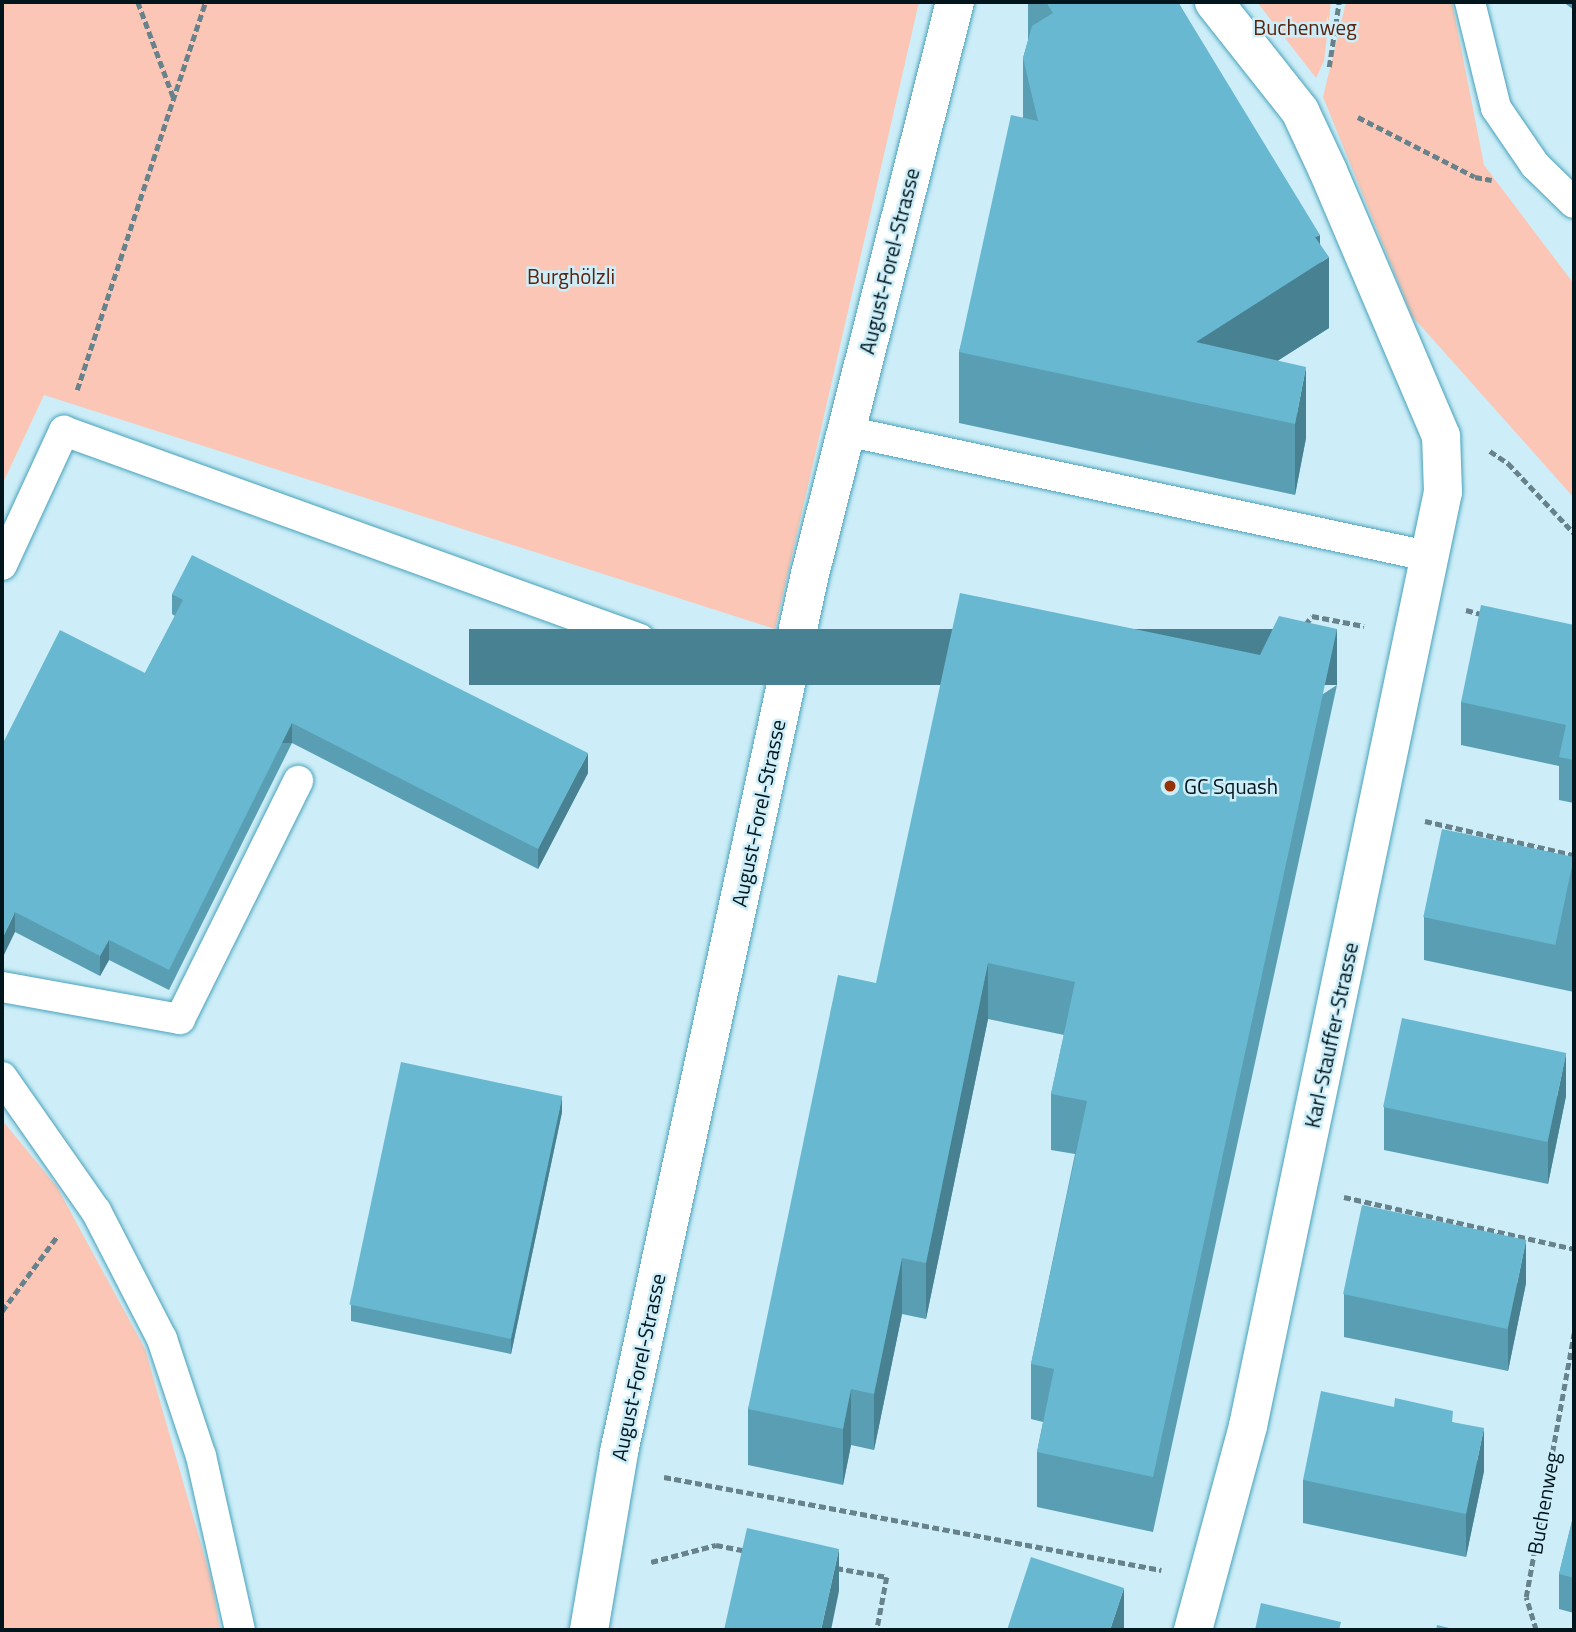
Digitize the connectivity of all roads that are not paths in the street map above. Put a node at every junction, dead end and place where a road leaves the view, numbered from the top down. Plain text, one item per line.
1 (955, 2) edge
2 (1214, 2) edge
3 (1470, 2) edge
4 (1574, 203) edge
5 (846, 431) junction
6 (1432, 557) junction
7 (2, 565) edge
8 (640, 639) dead end
9 (298, 780) dead end
10 (2, 987) edge
11 (2, 1077) edge
12 (240, 1630) edge
13 (589, 1630) edge
14 (1193, 1630) edge

1 - 5 street, August-Forel-Strasse
2 - 6 street, Karl-Stauffer-Strasse
3 - 4 lane
5 - 6 lane
5 - 13 street, August-Forel-Strasse
6 - 14 street, Karl-Stauffer-Strasse
7 - 8 lane
9 - 10 lane
11 - 12 lane

